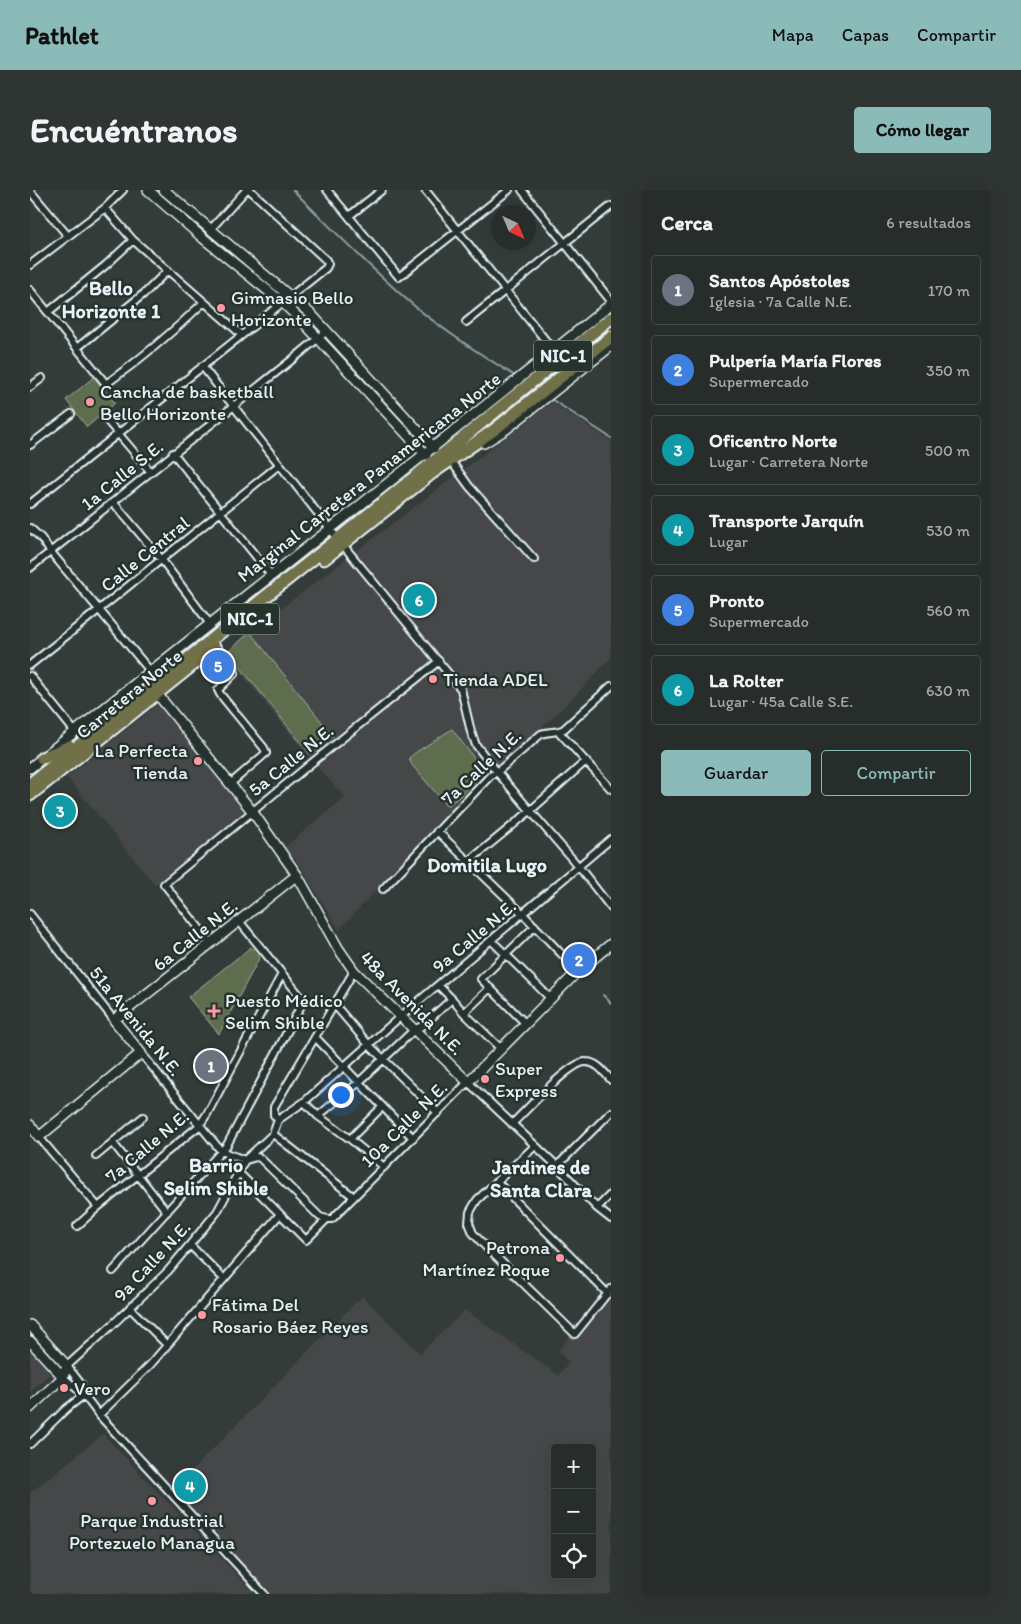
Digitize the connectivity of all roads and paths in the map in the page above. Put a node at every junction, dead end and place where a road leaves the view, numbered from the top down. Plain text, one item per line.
1 (30, 190) edge
2 (123, 190) edge
3 (148, 190) edge
4 (164, 190) edge
5 (248, 190) edge
6 (327, 190) edge
7 (382, 190) edge
8 (425, 190) edge
9 (509, 190) edge
10 (522, 190) edge
11 (37, 199) junction
12 (30, 204) edge
13 (611, 206) edge
14 (105, 208) junction
15 (349, 216) junction
16 (210, 230) junction
17 (458, 231) junction
18 (68, 236) junction
19 (134, 240) junction
20 (565, 243) junction
21 (30, 265) edge
22 (168, 270) junction
23 (30, 290) edge
24 (506, 290) junction
25 (292, 296) junction
26 (204, 302) junction
27 (611, 302) edge
28 (283, 303) junction
29 (48, 312) junction
30 (611, 318) edge
31 (466, 322) dead end
32 (327, 331) junction
33 (242, 335) junction
34 (611, 337) edge
35 (318, 338) junction
36 (611, 346) edge
37 (76, 348) junction
38 (554, 351) junction
39 (202, 366) junction
40 (42, 378) dead end
41 (30, 387) edge
42 (233, 406) junction
43 (71, 414) dead end
44 (105, 418) dead end
45 (119, 434) junction
46 (30, 445) edge
47 (434, 448) junction
48 (173, 453) junction
49 (426, 455) junction
50 (451, 462) junction
51 (279, 466) junction
52 (150, 471) junction
53 (432, 473) junction
54 (113, 502) junction
55 (30, 504) edge
56 (221, 512) junction
57 (30, 528) edge
58 (330, 529) junction
59 (341, 542) junction
60 (50, 551) junction
61 (534, 559) dead end
62 (162, 560) junction
63 (30, 568) edge
64 (271, 575) junction
65 (100, 610) junction
66 (210, 624) junction
67 (216, 646) junction
68 (439, 661) junction
69 (30, 666) edge
70 (151, 672) junction
71 (30, 676) edge
72 (611, 686) edge
73 (154, 690) junction
74 (75, 732) junction
75 (559, 732) junction
76 (86, 739) junction
77 (42, 758) junction
78 (586, 761) junction
79 (30, 768) edge
80 (497, 772) junction
81 (30, 784) edge
82 (230, 784) junction
83 (611, 789) edge
84 (30, 795) edge
85 (252, 811) junction
86 (530, 811) junction
87 (436, 831) junction
88 (611, 839) edge
89 (468, 862) junction
90 (578, 867) junction
91 (297, 875) junction
92 (383, 889) dead end
93 (611, 908) edge
94 (30, 914) edge
95 (523, 914) junction
96 (239, 921) junction
97 (535, 926) junction
98 (491, 940) junction
99 (211, 943) junction
100 (611, 944) edge
101 (506, 955) junction
102 (354, 971) junction
103 (578, 972) junction
104 (282, 974) junction
105 (438, 985) junction
106 (490, 988) junction
107 (452, 999) junction
108 (551, 999) junction
109 (334, 1004) junction
110 (464, 1013) junction
111 (402, 1016) junction
112 (114, 1020) junction
113 (526, 1024) junction
114 (415, 1029) junction
115 (315, 1037) junction
116 (369, 1045) junction
117 (501, 1049) junction
118 (141, 1053) junction
119 (383, 1059) junction
120 (344, 1067) junction
121 (611, 1080) edge
122 (468, 1082) junction
123 (358, 1083) junction
124 (304, 1102) junction
125 (382, 1107) junction
126 (611, 1112) edge
127 (438, 1113) junction
128 (318, 1116) junction
129 (143, 1117) dead end
130 (278, 1120) junction
131 (512, 1124) junction
132 (30, 1125) edge
133 (199, 1126) junction
134 (273, 1134) junction
135 (39, 1137) junction
136 (413, 1138) junction
137 (350, 1139) junction
138 (112, 1143) junction
139 (535, 1146) junction
140 (220, 1150) junction
141 (96, 1156) dead end
142 (245, 1160) junction
143 (557, 1166) junction
144 (384, 1167) junction
145 (238, 1172) junction
146 (138, 1175) junction
147 (497, 1182) junction
148 (611, 1194) edge
149 (354, 1197) junction
150 (98, 1207) junction
151 (597, 1208) junction
152 (167, 1212) junction
153 (280, 1214) junction
154 (611, 1219) edge
155 (327, 1220) junction
156 (77, 1226) dead end
157 (190, 1245) junction
158 (113, 1271) dead end
159 (224, 1279) junction
160 (609, 1291) edge
161 (130, 1308) junction
162 (30, 1325) edge
163 (30, 1341) edge
164 (166, 1345) junction
165 (67, 1366) junction
166 (63, 1377) junction
167 (84, 1395) junction
168 (30, 1408) edge
169 (99, 1415) junction
170 (30, 1444) edge
171 (264, 1594) edge

1 - 11 street
2 - 14 street
3 - 28 street
4 - 16 street
5 - 16 street
5 - 25 street
6 - 15 street
7 - 15 street
8 - 17 street
9 - 17 street
10 - 20 street
11 - 12 street
11 - 18 street
13 - 20 street
14 - 18 street
14 - 19 street
15 - 17 street
16 - 25 street
17 - 24 street
18 - 21 street
19 - 22 street
19 - 29 street
20 - 24 street
20 - 27 street
22 - 26 street
22 - 37 street
23 - 29 street
24 - 31 street
24 - 38 street
25 - 28 street
25 - 32 street
26 - 33 street
26 - 37 street
27 - 38 street, Marginal Carretera Panamericana Norte
28 - 33 street
28 - 35 street
29 - 37 street
30 - 59 highway, NIC-1
32 - 35 street, 1a Calle S.E.
32 - 47 street
33 - 39 street
34 - 53 highway, NIC-1
35 - 42 street, 1a Calle S.E.
35 - 49 street
36 - 50 street
38 - 47 street, Marginal Carretera Panamericana Norte
39 - 42 street
39 - 45 street
40 - 41 street
42 - 48 street, 1a Calle S.E.
42 - 51 street
43 - 46 street
44 - 45 street
45 - 52 street
45 - 55 street
47 - 49 street, Marginal Carretera Panamericana Norte
48 - 52 street, 1a Calle S.E.
48 - 56 street
49 - 58 street, Marginal Carretera Panamericana Norte
50 - 53 street
50 - 61 street
51 - 56 street, Calle Central
51 - 58 street
52 - 54 street, 1a Calle S.E.
53 - 59 highway, NIC-1
54 - 60 street, 1a Calle S.E.
54 - 62 street
56 - 62 street, Calle Central
56 - 64 street
57 - 60 street
58 - 59 street
58 - 64 street, Marginal Carretera Panamericana Norte
59 - 67 highway, Carretera Norte / NIC-1
59 - 68 street
59 - 73 highway, Carretera Norte / NIC-1
60 - 63 street, 1a Calle S.E.
60 - 65 street
62 - 65 street, Calle Central
62 - 66 street
64 - 66 street, Marginal Carretera Panamericana Norte
65 - 69 street, Calle Central
65 - 70 street
66 - 70 street, Marginal Carretera Panamericana Norte
67 - 73 highway, Carretera Norte / NIC-1
67 - 82 street
68 - 80 street
68 - 85 street, 5a Calle N.E.
70 - 74 street, Marginal Carretera Panamericana Norte
71 - 74 street
72 - 75 street, 7a Calle N.E.
73 - 76 highway, Carretera Norte / NIC-1
73 - 82 street, 48a Avenida N.E.
73 - 84 highway, Carretera Norte / NIC-1
74 - 77 street, Marginal Carretera Panamericana Norte
75 - 78 street
75 - 80 street, 7a Calle N.E.
76 - 77 highway
76 - 81 highway, Carretera Norte / NIC-1
77 - 79 street, Marginal Carretera Panamericana Norte
78 - 83 street
78 - 86 street
80 - 86 street
80 - 87 street, 7a Calle N.E.
82 - 85 street, 48a Avenida N.E.
85 - 91 street, 48a Avenida N.E.
85 - 99 street, 5a Calle N.E.
86 - 89 street
86 - 90 street
87 - 89 street
87 - 92 street, 7a Calle N.E.
88 - 90 street, 9a Calle N.E.
89 - 95 street
90 - 93 street
90 - 95 street, 9a Calle N.E.
91 - 96 street, 6a Calle N.E.
91 - 102 street, 48a Avenida N.E.
94 - 112 street, 51a Avenida N.E.
95 - 97 street
95 - 98 street, 9a Calle N.E.
96 - 99 street, 6a Calle N.E.
96 - 104 street
97 - 101 street
97 - 103 street
98 - 101 street
98 - 105 street, 9a Calle N.E.
99 - 112 street, 6a Calle N.E.
100 - 103 street, 10a Calle N.E.
101 - 106 street
101 - 108 street
102 - 109 street, 9a Calle N.E.
102 - 111 street, 48a Avenida N.E.
103 - 108 street, 10a Calle N.E.
104 - 133 street, 7a Calle N.E.
104 - 140 street
105 - 107 street
105 - 111 street, 9a Calle N.E.
106 - 110 street
106 - 113 street
107 - 110 street
107 - 114 street
108 - 113 street, 10a Calle N.E.
109 - 115 street, 9a Calle N.E.
109 - 116 street
110 - 117 street
111 - 114 street, 48a Avenida N.E.
111 - 116 street
112 - 118 street, 51a Avenida N.E.
113 - 117 street, 10a Calle N.E.
114 - 119 street
114 - 122 street, 48a Avenida N.E.
115 - 120 street
115 - 130 street, 9a Calle N.E.
116 - 119 street
116 - 120 street
117 - 122 street, 10a Calle N.E.
118 - 133 street, 51a Avenida N.E.
118 - 135 street
119 - 123 street
119 - 127 street
120 - 123 street
120 - 124 street
121 - 131 street
122 - 127 street, 10a Calle N.E.
122 - 131 street, 48a Avenida N.E.
123 - 125 street
123 - 128 street
124 - 128 street
124 - 130 street
125 - 136 street
125 - 137 street
126 - 143 street
127 - 136 street, 10a Calle N.E.
128 - 137 street
129 - 138 street
130 - 134 street, 9a Calle N.E.
131 - 139 street, 48a Avenida N.E.
132 - 135 street
133 - 140 street, 51a Avenida N.E.
133 - 146 street, 7a Calle N.E.
134 - 142 street, 9a Calle N.E.
134 - 149 street
135 - 150 street
136 - 144 street, 10a Calle N.E.
137 - 144 street
138 - 141 street
138 - 146 street
139 - 143 street, 48a Avenida N.E.
139 - 147 street
140 - 142 street, 51a Avenida N.E.
140 - 152 street
142 - 145 street, 9a Calle N.E.
142 - 155 street, 51a Avenida N.E.
143 - 151 street, 48a Avenida N.E.
144 - 149 street, 10a Calle N.E.
145 - 153 street
145 - 157 street, 9a Calle N.E.
146 - 150 street, 7a Calle N.E.
146 - 152 street
147 - 160 street
147 - 160 street
148 - 151 street
149 - 155 street, 10a Calle N.E.
150 - 156 street, 7a Calle N.E.
151 - 154 street, 48a Avenida N.E.
152 - 158 street
153 - 155 street, 10a Calle N.E.
153 - 159 street
157 - 159 street
157 - 161 street, 9a Calle N.E.
159 - 164 street
161 - 164 street
161 - 165 street, 9a Calle N.E.
162 - 165 street
163 - 166 street
164 - 169 street
165 - 166 street
165 - 167 street
166 - 167 street
166 - 168 street
167 - 169 street
167 - 170 street
169 - 171 street

